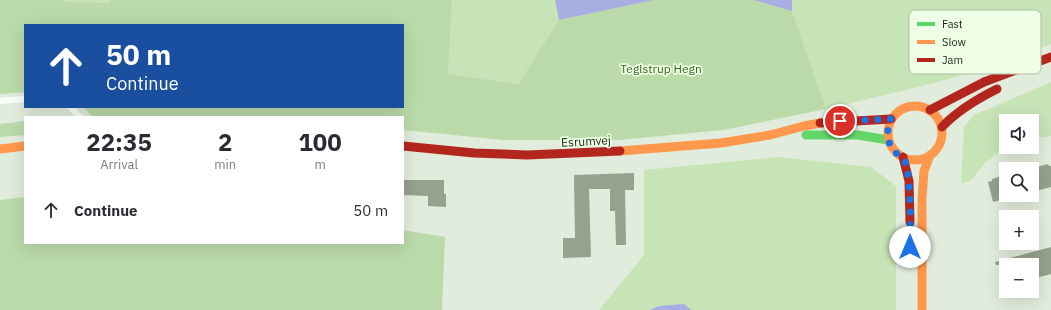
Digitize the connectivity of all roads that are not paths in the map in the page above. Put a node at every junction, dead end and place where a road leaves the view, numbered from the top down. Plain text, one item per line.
1 (1051, 57) edge
2 (1041, 61) edge
3 (1051, 66) edge
4 (1041, 70) edge
5 (1005, 74) edge
6 (1007, 84) dead end
7 (24, 99) edge
8 (0, 102) edge
9 (71, 108) edge
10 (930, 110) junction
11 (79, 116) edge
12 (891, 119) junction
13 (942, 127) junction
14 (770, 135) junction
15 (888, 140) junction
16 (24, 146) edge
17 (404, 146) edge
18 (0, 149) edge
19 (930, 155) junction
20 (903, 157) junction
21 (910, 231) dead end
22 (922, 310) edge

1 - 2 main road
3 - 4 main road
5 - 10 main road
6 - 13 main road
7 - 8 lane
9 - 11 lane
10 - 12 main road
10 - 13 main road
12 - 14 main road, Esrumvej
12 - 15 main road
13 - 19 main road
14 - 15 main road, Esrumvej
14 - 17 main road, Esrumvej
15 - 20 main road
16 - 18 main road
19 - 20 main road
19 - 22 main road
20 - 21 main road

